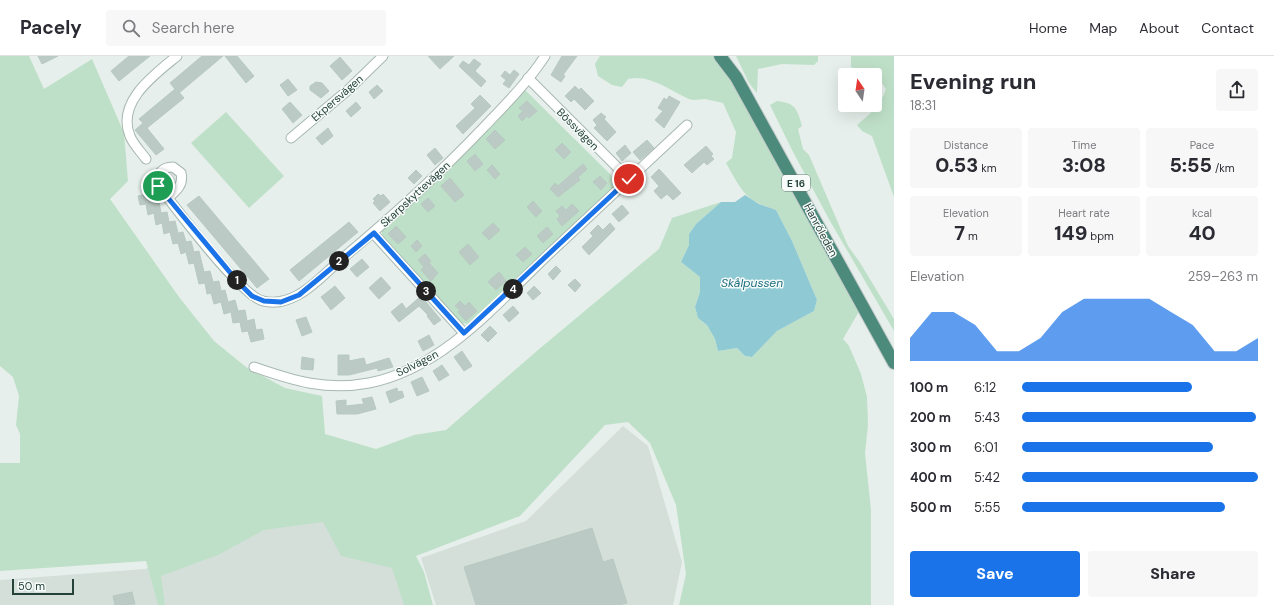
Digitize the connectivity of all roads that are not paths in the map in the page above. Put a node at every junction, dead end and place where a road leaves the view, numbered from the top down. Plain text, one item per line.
1 (177, 56) edge
2 (383, 56) edge
3 (545, 56) edge
4 (720, 56) edge
5 (728, 56) edge
6 (736, 77) junction
7 (528, 78) junction
8 (687, 125) dead end
9 (290, 138) dead end
10 (146, 159) dead end
11 (629, 179) junction
12 (168, 198) dead end
13 (374, 233) junction
14 (464, 333) junction
15 (894, 363) edge
16 (254, 367) dead end

1 - 10 street
2 - 9 street, Ekpersvägen
3 - 7 street, Skarpskyttevägen
4 - 6 highway, Hanröleden / E 16
5 - 6 highway, Hanröleden / E 16
6 - 15 highway, Hanröleden / E 16
7 - 11 street, Bössvägen
7 - 13 street, Skarpskyttevägen
8 - 11 street, Solvägen
11 - 14 street, Solvägen
12 - 13 street, Skarpskyttevägen
13 - 14 street
14 - 16 street, Solvägen

